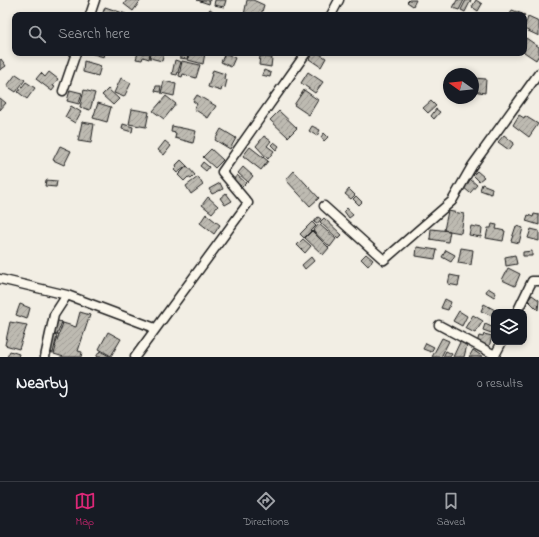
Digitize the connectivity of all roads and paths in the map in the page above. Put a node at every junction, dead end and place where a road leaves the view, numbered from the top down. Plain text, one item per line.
1 (95, 0) edge
2 (339, 0) edge
3 (91, 12) edge
4 (333, 12) edge
5 (75, 56) edge
6 (304, 56) edge
7 (539, 73) edge
8 (63, 91) dead end
9 (324, 206) dead end
10 (0, 279) edge
11 (539, 281) edge
12 (67, 295) junction
13 (518, 309) edge
14 (439, 325) dead end
15 (155, 328) junction
16 (500, 345) edge
17 (494, 356) edge
18 (45, 357) edge
19 (135, 357) edge

1 - 3 street
2 - 4 street
5 - 8 street
6 - 15 street
7 - 9 street
10 - 12 street
11 - 13 street
12 - 15 street
12 - 18 street
14 - 17 street
15 - 19 street
16 - 17 street

